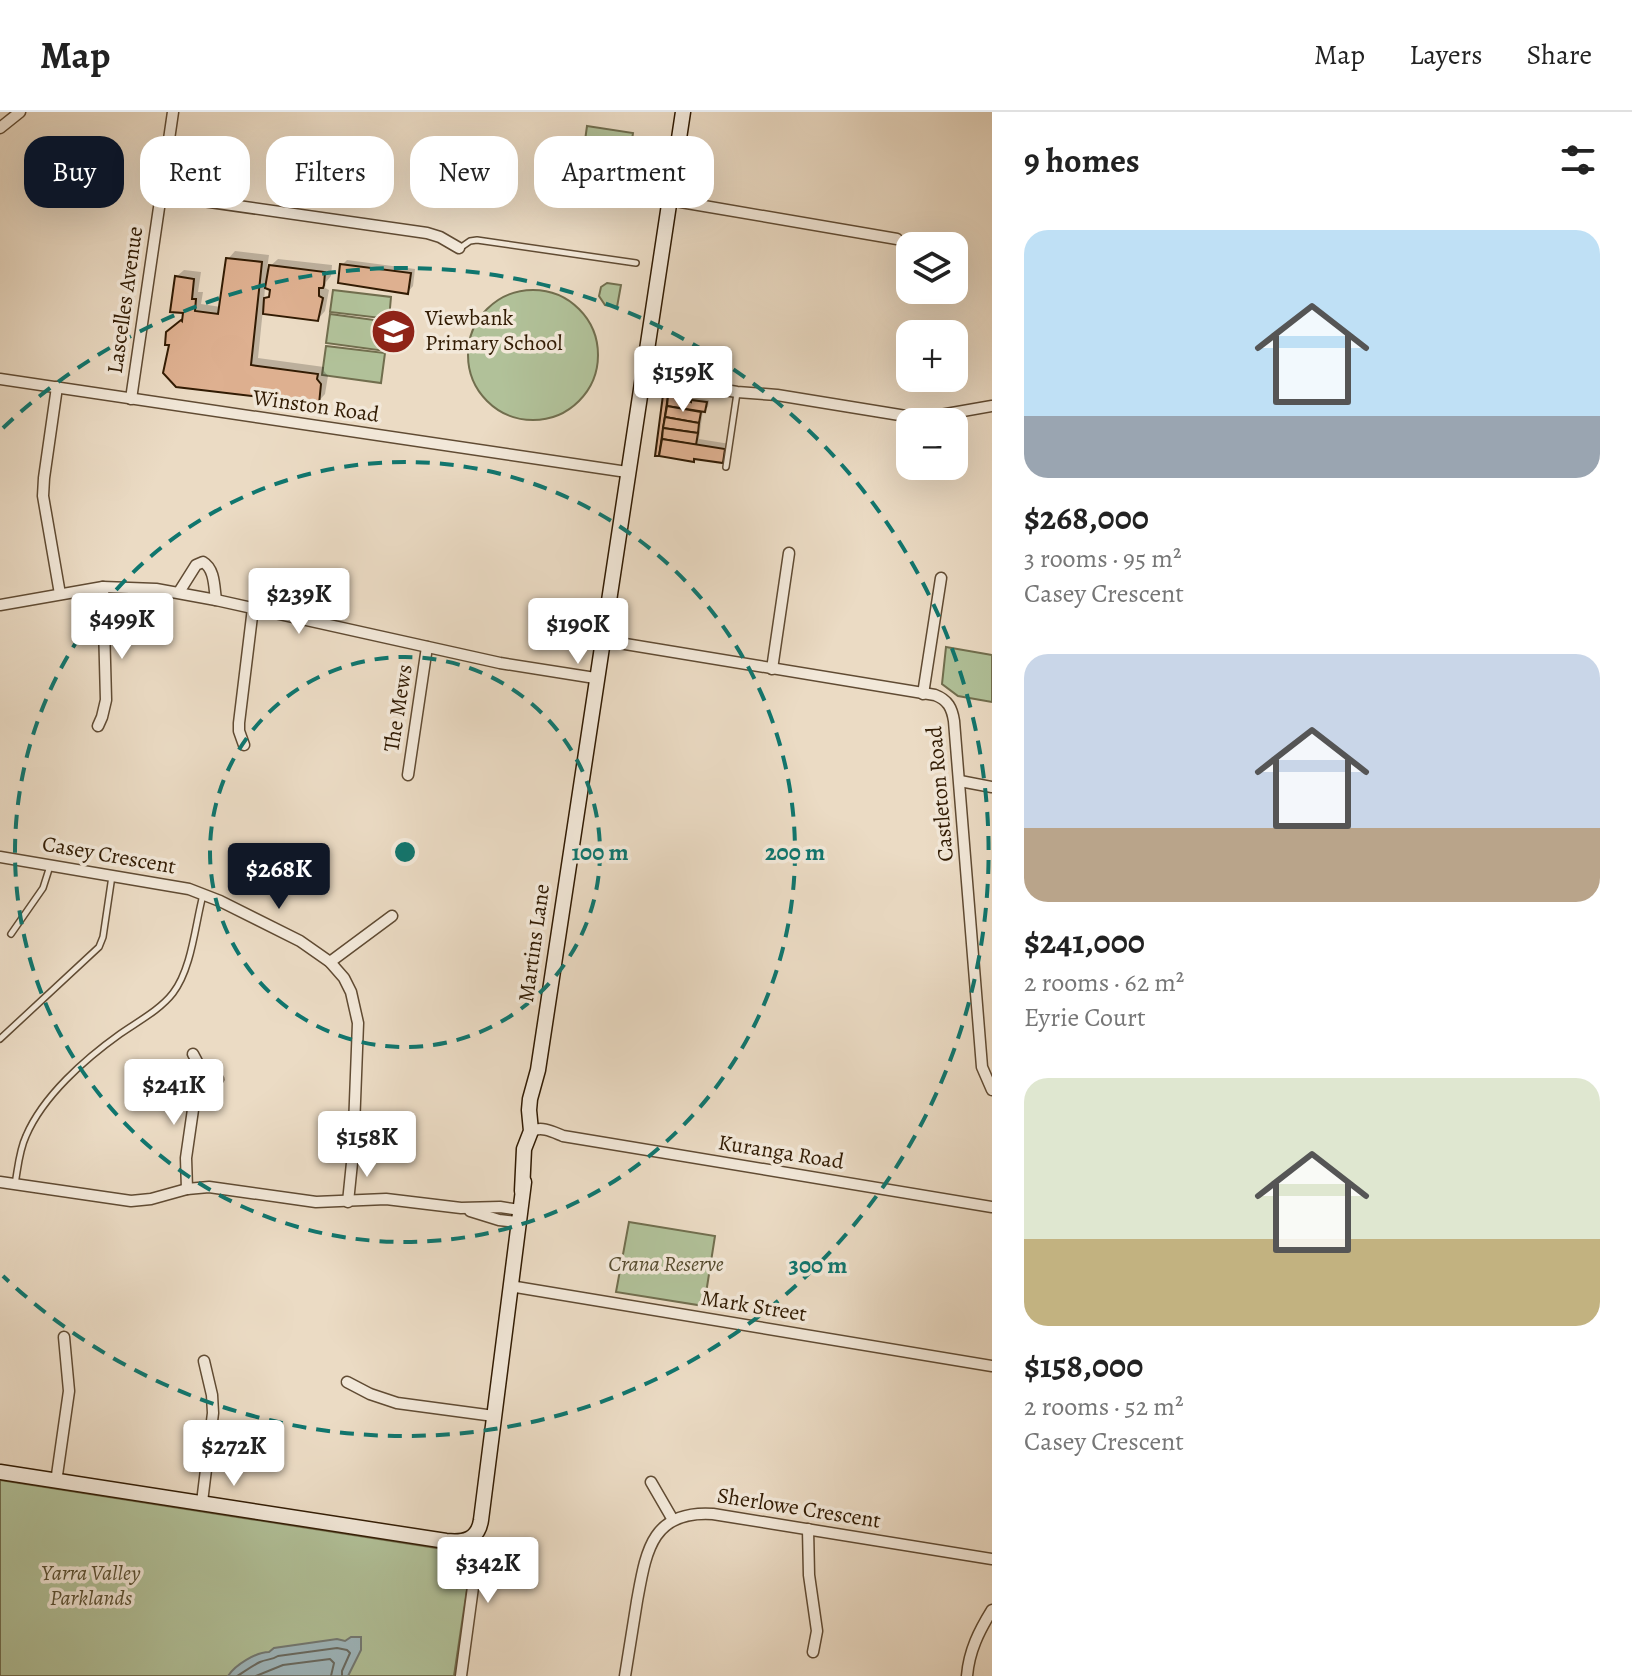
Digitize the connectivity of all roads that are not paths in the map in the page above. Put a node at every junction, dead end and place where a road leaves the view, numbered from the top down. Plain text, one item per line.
1 (20, 112) edge
2 (173, 112) edge
3 (683, 112) edge
4 (0, 128) edge
5 (170, 136) edge
6 (679, 136) edge
7 (159, 208) edge
8 (250, 208) edge
9 (668, 208) edge
10 (714, 208) edge
11 (896, 239) edge
12 (459, 248) joint
13 (636, 263) dead end
14 (642, 376) junction
15 (0, 379) edge
16 (57, 387) junction
17 (737, 392) junction
18 (131, 399) junction
19 (992, 406) edge
20 (726, 467) dead end
21 (627, 472) junction
22 (789, 553) dead end
23 (941, 578) dead end
24 (103, 587) junction
25 (179, 592) junction
26 (60, 594) junction
27 (216, 600) junction
28 (0, 605) edge
29 (253, 608) junction
30 (601, 640) junction
31 (427, 647) junction
32 (772, 669) junction
33 (595, 678) junction
34 (923, 694) junction
35 (98, 726) dead end
36 (244, 745) dead end
37 (408, 775) dead end
38 (960, 781) junction
39 (992, 787) edge
40 (0, 857) edge
41 (51, 865) junction
42 (112, 875) junction
43 (204, 894) junction
44 (392, 916) dead end
45 (11, 934) dead end
46 (330, 962) junction
47 (0, 1039) edge
48 (193, 1054) dead end
49 (199, 1068) junction
50 (218, 1079) dead end
51 (992, 1090) edge
52 (535, 1131) junction
53 (0, 1182) edge
54 (15, 1184) junction
55 (187, 1189) junction
56 (352, 1201) junction
57 (992, 1207) edge
58 (519, 1216) junction
59 (510, 1286) junction
60 (64, 1337) dead end
61 (204, 1361) dead end
62 (992, 1366) edge
63 (347, 1382) dead end
64 (494, 1416) junction
65 (0, 1472) edge
66 (56, 1482) junction
67 (651, 1482) dead end
68 (202, 1502) junction
69 (673, 1520) junction
70 (808, 1529) junction
71 (467, 1540) junction
72 (992, 1560) edge
73 (992, 1610) edge
74 (813, 1652) dead end
75 (461, 1676) edge
76 (625, 1676) edge
77 (967, 1676) edge

1 - 4 street
2 - 5 street, Lascelles Avenue
3 - 6 street, Martins Lane
7 - 18 street, Lascelles Avenue
8 - 12 street
9 - 14 street, Martins Lane
10 - 11 street
12 - 13 lane
14 - 17 street
14 - 21 street, Martins Lane
15 - 16 street, Winston Road
16 - 18 street, Winston Road
16 - 26 street
17 - 19 street
17 - 20 lane
18 - 21 street, Winston Road
21 - 30 street, Martins Lane
22 - 32 street
23 - 34 street
24 - 25 street
24 - 26 street
24 - 35 street
25 - 27 street
25 - 27 street
26 - 28 street
27 - 29 street
29 - 31 street
29 - 36 street
30 - 32 street, Castleton Road
30 - 33 street, Martins Lane
31 - 33 street
31 - 37 street, The Mews
32 - 34 street, Castleton Road
33 - 52 street, Martins Lane
34 - 38 street, Castleton Road
38 - 39 street
38 - 51 street, Castleton Road
40 - 41 street, Casey Crescent
41 - 42 street, Casey Crescent
41 - 45 lane
42 - 43 street, Casey Crescent
42 - 47 lane
43 - 46 street, Casey Crescent
43 - 54 lane
44 - 46 street
46 - 56 street, Casey Crescent
48 - 49 street
49 - 50 street
49 - 55 street
52 - 57 street, Kuranga Road
52 - 58 street, Martins Lane
53 - 54 street
54 - 55 street
55 - 56 street
56 - 58 street
58 - 59 street, Martins Lane
59 - 62 street, Mark Street
59 - 64 street, Martins Lane
60 - 66 street
61 - 68 street
63 - 64 street
64 - 71 street, Martins Lane
65 - 66 street
66 - 68 street
67 - 69 street
68 - 71 street
69 - 70 street, Sherlowe Crescent
69 - 76 street
70 - 72 street, Sherlowe Crescent
70 - 74 street
71 - 75 street
73 - 77 street

